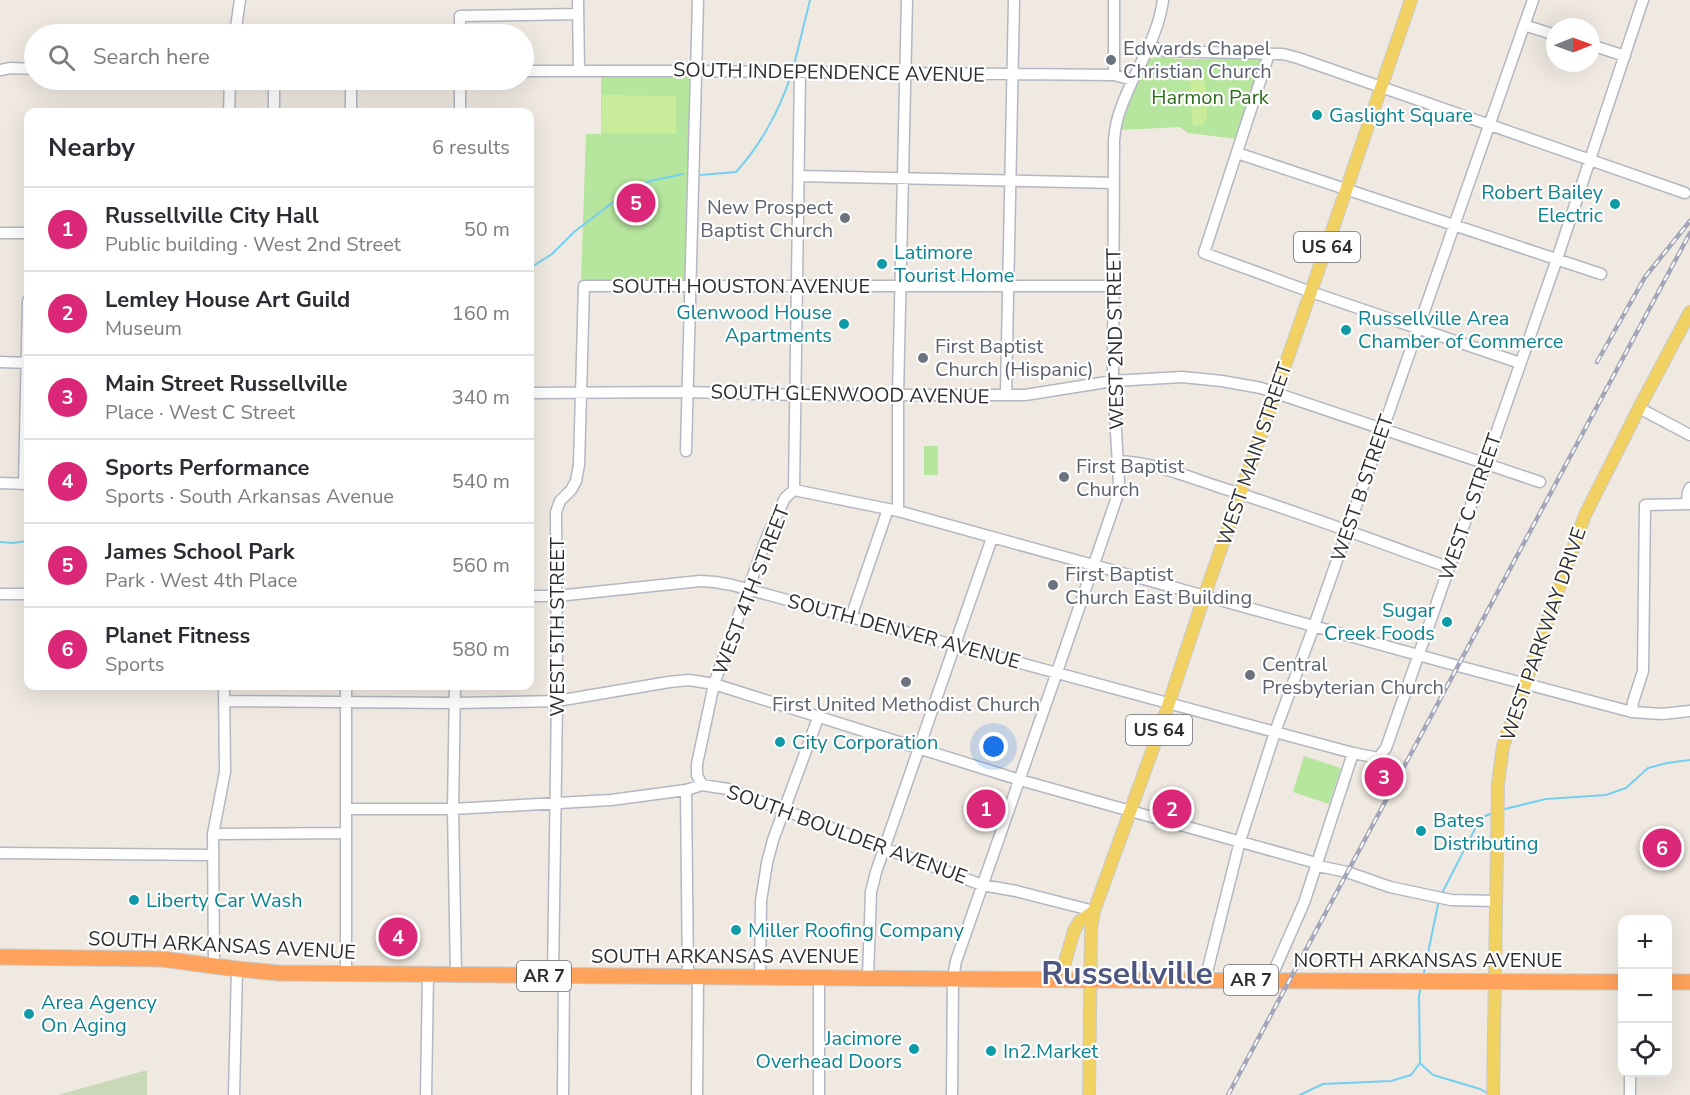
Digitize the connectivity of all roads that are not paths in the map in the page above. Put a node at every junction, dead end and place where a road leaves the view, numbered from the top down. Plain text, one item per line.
1 (240, 0) edge
2 (698, 0) edge
3 (907, 0) edge
4 (1014, 0) edge
5 (1114, 0) edge
6 (1163, 0) edge
7 (1412, 0) edge
8 (1533, 0) edge
9 (1643, 0) edge
10 (578, 2) dead end
11 (578, 14) junction
12 (236, 24) edge
13 (460, 24) edge
14 (1524, 25) junction
15 (1546, 31) edge
16 (1150, 46) junction
17 (1600, 48) edge
18 (1269, 54) junction
19 (1625, 56) junction
20 (24, 69) edge
21 (0, 70) edge
22 (534, 71) edge
23 (579, 71) junction
24 (696, 71) junction
25 (801, 72) junction
26 (906, 73) junction
27 (1012, 74) junction
28 (1114, 75) junction
29 (1134, 80) junction
30 (1381, 88) junction
31 (230, 90) edge
32 (274, 90) edge
33 (351, 90) edge
34 (460, 90) edge
35 (229, 108) edge
36 (274, 108) edge
37 (351, 108) edge
38 (460, 108) edge
39 (1489, 125) junction
40 (1237, 153) junction
41 (1591, 159) junction
42 (799, 176) junction
43 (903, 179) junction
44 (1010, 180) junction
45 (1114, 183) junction
46 (1347, 189) junction
47 (1685, 193) dead end
48 (1455, 225) junction
49 (0, 233) edge
50 (24, 233) edge
51 (1557, 259) junction
52 (1601, 273) dead end
53 (584, 286) joint
54 (691, 286) junction
55 (1114, 286) junction
56 (797, 287) junction
57 (901, 287) junction
58 (1008, 287) junction
59 (1311, 292) junction
60 (1690, 313) edge
61 (1418, 328) junction
62 (0, 362) edge
63 (24, 363) edge
64 (1520, 363) junction
65 (1113, 381) junction
66 (687, 392) junction
67 (534, 393) edge
68 (581, 393) junction
69 (1276, 393) junction
70 (795, 394) junction
71 (898, 395) junction
72 (1006, 395) junction
73 (1638, 408) junction
74 (1382, 429) junction
75 (1690, 435) edge
76 (686, 451) dead end
77 (1117, 460) junction
78 (1485, 464) junction
79 (1540, 482) dead end
80 (0, 483) edge
81 (24, 484) edge
82 (1690, 488) edge
83 (794, 490) junction
84 (1240, 494) junction
85 (1689, 504) edge
86 (893, 510) junction
87 (1347, 531) junction
88 (992, 538) junction
89 (1092, 566) junction
90 (1448, 567) junction
91 (749, 590) junction
92 (0, 594) edge
93 (24, 594) edge
94 (534, 596) edge
95 (557, 596) junction
96 (1204, 597) junction
97 (851, 617) junction
98 (1314, 626) junction
99 (954, 645) junction
100 (1418, 655) junction
101 (1057, 672) junction
102 (714, 684) junction
103 (1525, 684) junction
104 (224, 690) edge
105 (346, 690) edge
106 (455, 690) edge
107 (225, 701) junction
108 (557, 701) junction
109 (346, 702) junction
110 (1169, 702) junction
111 (455, 703) junction
112 (1690, 711) edge
113 (1632, 712) junction
114 (818, 718) junction
115 (1275, 732) junction
116 (919, 748) junction
117 (1353, 753) junction
118 (1020, 780) junction
119 (702, 784) junction
120 (686, 790) junction
121 (556, 802) junction
122 (346, 809) junction
123 (453, 809) junction
124 (1130, 810) junction
125 (784, 811) junction
126 (213, 834) junction
127 (346, 834) junction
128 (1240, 841) junction
129 (883, 848) junction
130 (0, 853) edge
131 (213, 855) junction
132 (1316, 863) junction
133 (982, 885) junction
134 (1496, 901) junction
135 (1094, 911) junction
136 (0, 957) edge
137 (214, 965) junction
138 (237, 969) junction
139 (346, 974) junction
140 (428, 975) junction
141 (456, 975) junction
142 (559, 976) junction
143 (693, 977) junction
144 (760, 977) junction
145 (819, 977) junction
146 (868, 978) junction
147 (953, 978) junction
148 (1060, 979) junction
149 (1090, 980) junction
150 (1205, 980) junction
151 (1270, 980) junction
152 (1495, 981) junction
153 (1618, 982) edge
154 (1672, 982) edge
155 (1690, 982) edge
156 (1630, 1077) edge
157 (1493, 1091) edge
158 (234, 1095) edge
159 (426, 1095) edge
160 (563, 1095) edge
161 (697, 1095) edge
162 (819, 1095) edge
163 (952, 1095) edge
164 (1089, 1095) edge
165 (1630, 1095) edge

1 - 12 street
2 - 24 street
3 - 26 street
4 - 27 street
5 - 28 street
6 - 16 street, WEST 2ND STREET
7 - 30 main road, WEST MAIN STREET / US 64
8 - 14 street, WEST B STREET
9 - 19 street, WEST C STREET
10 - 11 street
11 - 13 street
11 - 23 street
14 - 15 street
14 - 39 street, WEST B STREET
16 - 18 street
16 - 29 street, WEST 2ND STREET
17 - 19 street
18 - 30 street
18 - 40 street
19 - 41 street, WEST C STREET
20 - 21 street
22 - 23 street, SOUTH INDEPENDENCE AVENUE
23 - 24 street, SOUTH INDEPENDENCE AVENUE
24 - 25 street, SOUTH INDEPENDENCE AVENUE
24 - 54 street
25 - 26 street, SOUTH INDEPENDENCE AVENUE
25 - 42 street, WEST 4TH STREET
26 - 27 street, SOUTH INDEPENDENCE AVENUE
26 - 43 street
27 - 28 street, SOUTH INDEPENDENCE AVENUE
27 - 44 street
28 - 29 street, SOUTH INDEPENDENCE AVENUE
29 - 45 street, WEST 2ND STREET
30 - 39 street
30 - 46 main road, WEST MAIN STREET / US 64
31 - 35 street
32 - 36 street
33 - 37 street
34 - 38 street
39 - 41 street
39 - 48 street, WEST B STREET
40 - 46 street
40 - 59 street
41 - 47 street
41 - 51 street, WEST C STREET
42 - 43 street
42 - 56 street, WEST 4TH STREET
43 - 44 street
43 - 57 street
44 - 45 street
44 - 58 street
45 - 55 street, WEST 2ND STREET
46 - 48 street
46 - 59 main road, WEST MAIN STREET / US 64
48 - 51 street
48 - 61 street, WEST B STREET
49 - 50 street
51 - 52 street
51 - 64 street, WEST C STREET
53 - 54 street, SOUTH HOUSTON AVENUE
53 - 68 street, WEST 5TH STREET
54 - 56 street, SOUTH HOUSTON AVENUE
54 - 66 street
55 - 58 street, SOUTH HOUSTON AVENUE
55 - 65 street, WEST 2ND STREET
56 - 57 street, SOUTH HOUSTON AVENUE
56 - 70 street, WEST 4TH STREET
57 - 58 street, SOUTH HOUSTON AVENUE
57 - 71 street
58 - 72 street
59 - 61 street
59 - 69 main road, WEST MAIN STREET / US 64
60 - 73 main road, WEST PARKWAY DRIVE
61 - 64 street
61 - 74 street, WEST B STREET
62 - 63 street
64 - 78 street, WEST C STREET
65 - 69 street, SOUTH GLENWOOD AVENUE
65 - 72 street, SOUTH GLENWOOD AVENUE
65 - 77 street, WEST 2ND STREET
66 - 68 street, SOUTH GLENWOOD AVENUE
66 - 70 street, SOUTH GLENWOOD AVENUE
66 - 76 street
67 - 68 street, SOUTH GLENWOOD AVENUE
68 - 95 street, WEST 5TH STREET
69 - 74 street, SOUTH GLENWOOD AVENUE
69 - 84 main road, WEST MAIN STREET / US 64
70 - 71 street, SOUTH GLENWOOD AVENUE
70 - 83 street, WEST 4TH STREET
71 - 72 street, SOUTH GLENWOOD AVENUE
71 - 86 street
73 - 75 street
73 - 103 main road, WEST PARKWAY DRIVE
74 - 78 street, SOUTH GLENWOOD AVENUE
74 - 87 street, WEST B STREET
77 - 84 street
77 - 89 street, WEST 2ND STREET
78 - 79 street, SOUTH GLENWOOD AVENUE
78 - 90 street, WEST C STREET
80 - 81 street
82 - 85 street
83 - 86 street
83 - 91 street, WEST 4TH STREET
84 - 87 street
84 - 96 main road, WEST MAIN STREET / US 64
85 - 113 street
86 - 88 street
86 - 97 street
87 - 90 street
87 - 98 street, WEST B STREET
88 - 89 street
88 - 99 street
89 - 96 street
89 - 101 street, WEST 2ND STREET
90 - 100 street, WEST C STREET
91 - 95 street, SOUTH DENVER AVENUE
91 - 97 street, SOUTH DENVER AVENUE
91 - 102 street, WEST 4TH STREET
92 - 93 street
94 - 95 street, SOUTH DENVER AVENUE
95 - 108 street, WEST 5TH STREET
96 - 98 street
96 - 110 main road, WEST MAIN STREET / US 64
97 - 99 street, SOUTH DENVER AVENUE
98 - 100 street
98 - 115 street, WEST B STREET
99 - 101 street, SOUTH DENVER AVENUE
99 - 116 street
100 - 103 street
100 - 117 street, WEST C STREET
101 - 110 street, SOUTH DENVER AVENUE
101 - 118 street, WEST 2ND STREET
102 - 108 street
102 - 114 street
102 - 119 street, WEST 4TH STREET
103 - 113 street
103 - 134 main road, WEST PARKWAY DRIVE
104 - 107 street
105 - 109 street
106 - 111 street
107 - 109 street
107 - 126 street
108 - 111 street
108 - 121 street, WEST 5TH STREET
109 - 111 street
109 - 122 street
110 - 115 street, SOUTH DENVER AVENUE
110 - 124 main road, WEST MAIN STREET / US 64
111 - 123 street
112 - 113 street
114 - 116 street
114 - 125 street
115 - 117 street, SOUTH DENVER AVENUE
115 - 128 street, WEST B STREET
116 - 118 street
116 - 129 street
117 - 132 street
118 - 124 street
118 - 133 street, WEST 2ND STREET
119 - 120 street, SOUTH BOULDER AVENUE
119 - 125 street, SOUTH BOULDER AVENUE
120 - 121 street, SOUTH BOULDER AVENUE
120 - 143 street
121 - 123 street, SOUTH BOULDER AVENUE
121 - 142 street, WEST 5TH STREET
122 - 123 street, SOUTH BOULDER AVENUE
122 - 127 street
123 - 141 street
124 - 128 street
124 - 135 main road, WEST MAIN STREET / US 64
125 - 129 street, SOUTH BOULDER AVENUE
125 - 144 street
126 - 127 street
126 - 131 street
127 - 139 street
128 - 132 street
128 - 150 street, WEST B STREET
129 - 133 street, SOUTH BOULDER AVENUE
129 - 146 street
130 - 131 street
131 - 137 street
132 - 134 street
132 - 151 street
133 - 135 street, SOUTH BOULDER AVENUE
133 - 147 street, WEST 2ND STREET
134 - 152 main road, WEST PARKWAY DRIVE
135 - 148 main road
135 - 149 main road, WEST MAIN STREET / US 64
136 - 137 highway, SOUTH ARKANSAS AVENUE / AR 7
137 - 138 highway, SOUTH ARKANSAS AVENUE / AR 7
138 - 139 highway, SOUTH ARKANSAS AVENUE / AR 7
138 - 158 street
139 - 140 highway, SOUTH ARKANSAS AVENUE / AR 7
140 - 141 highway, SOUTH ARKANSAS AVENUE / AR 7
140 - 159 street
141 - 142 highway, SOUTH ARKANSAS AVENUE / AR 7
142 - 143 highway, SOUTH ARKANSAS AVENUE / AR 7
142 - 160 street, WEST 5TH STREET
143 - 144 highway, SOUTH ARKANSAS AVENUE / AR 7
143 - 161 street
144 - 145 highway, SOUTH ARKANSAS AVENUE / AR 7
145 - 146 highway, SOUTH ARKANSAS AVENUE / AR 7
145 - 162 street
146 - 147 highway, SOUTH ARKANSAS AVENUE / AR 7
147 - 148 highway, SOUTH ARKANSAS AVENUE / AR 7
147 - 163 street, WEST 2ND STREET
148 - 149 highway, SOUTH ARKANSAS AVENUE / AR 7
149 - 150 highway, NORTH ARKANSAS AVENUE / AR 7
149 - 164 main road, US 64
150 - 151 highway, NORTH ARKANSAS AVENUE / AR 7
151 - 152 highway, NORTH ARKANSAS AVENUE / AR 7
152 - 153 highway, NORTH ARKANSAS AVENUE / AR 7
152 - 157 main road, WEST PARKWAY DRIVE
154 - 155 highway
156 - 165 street

